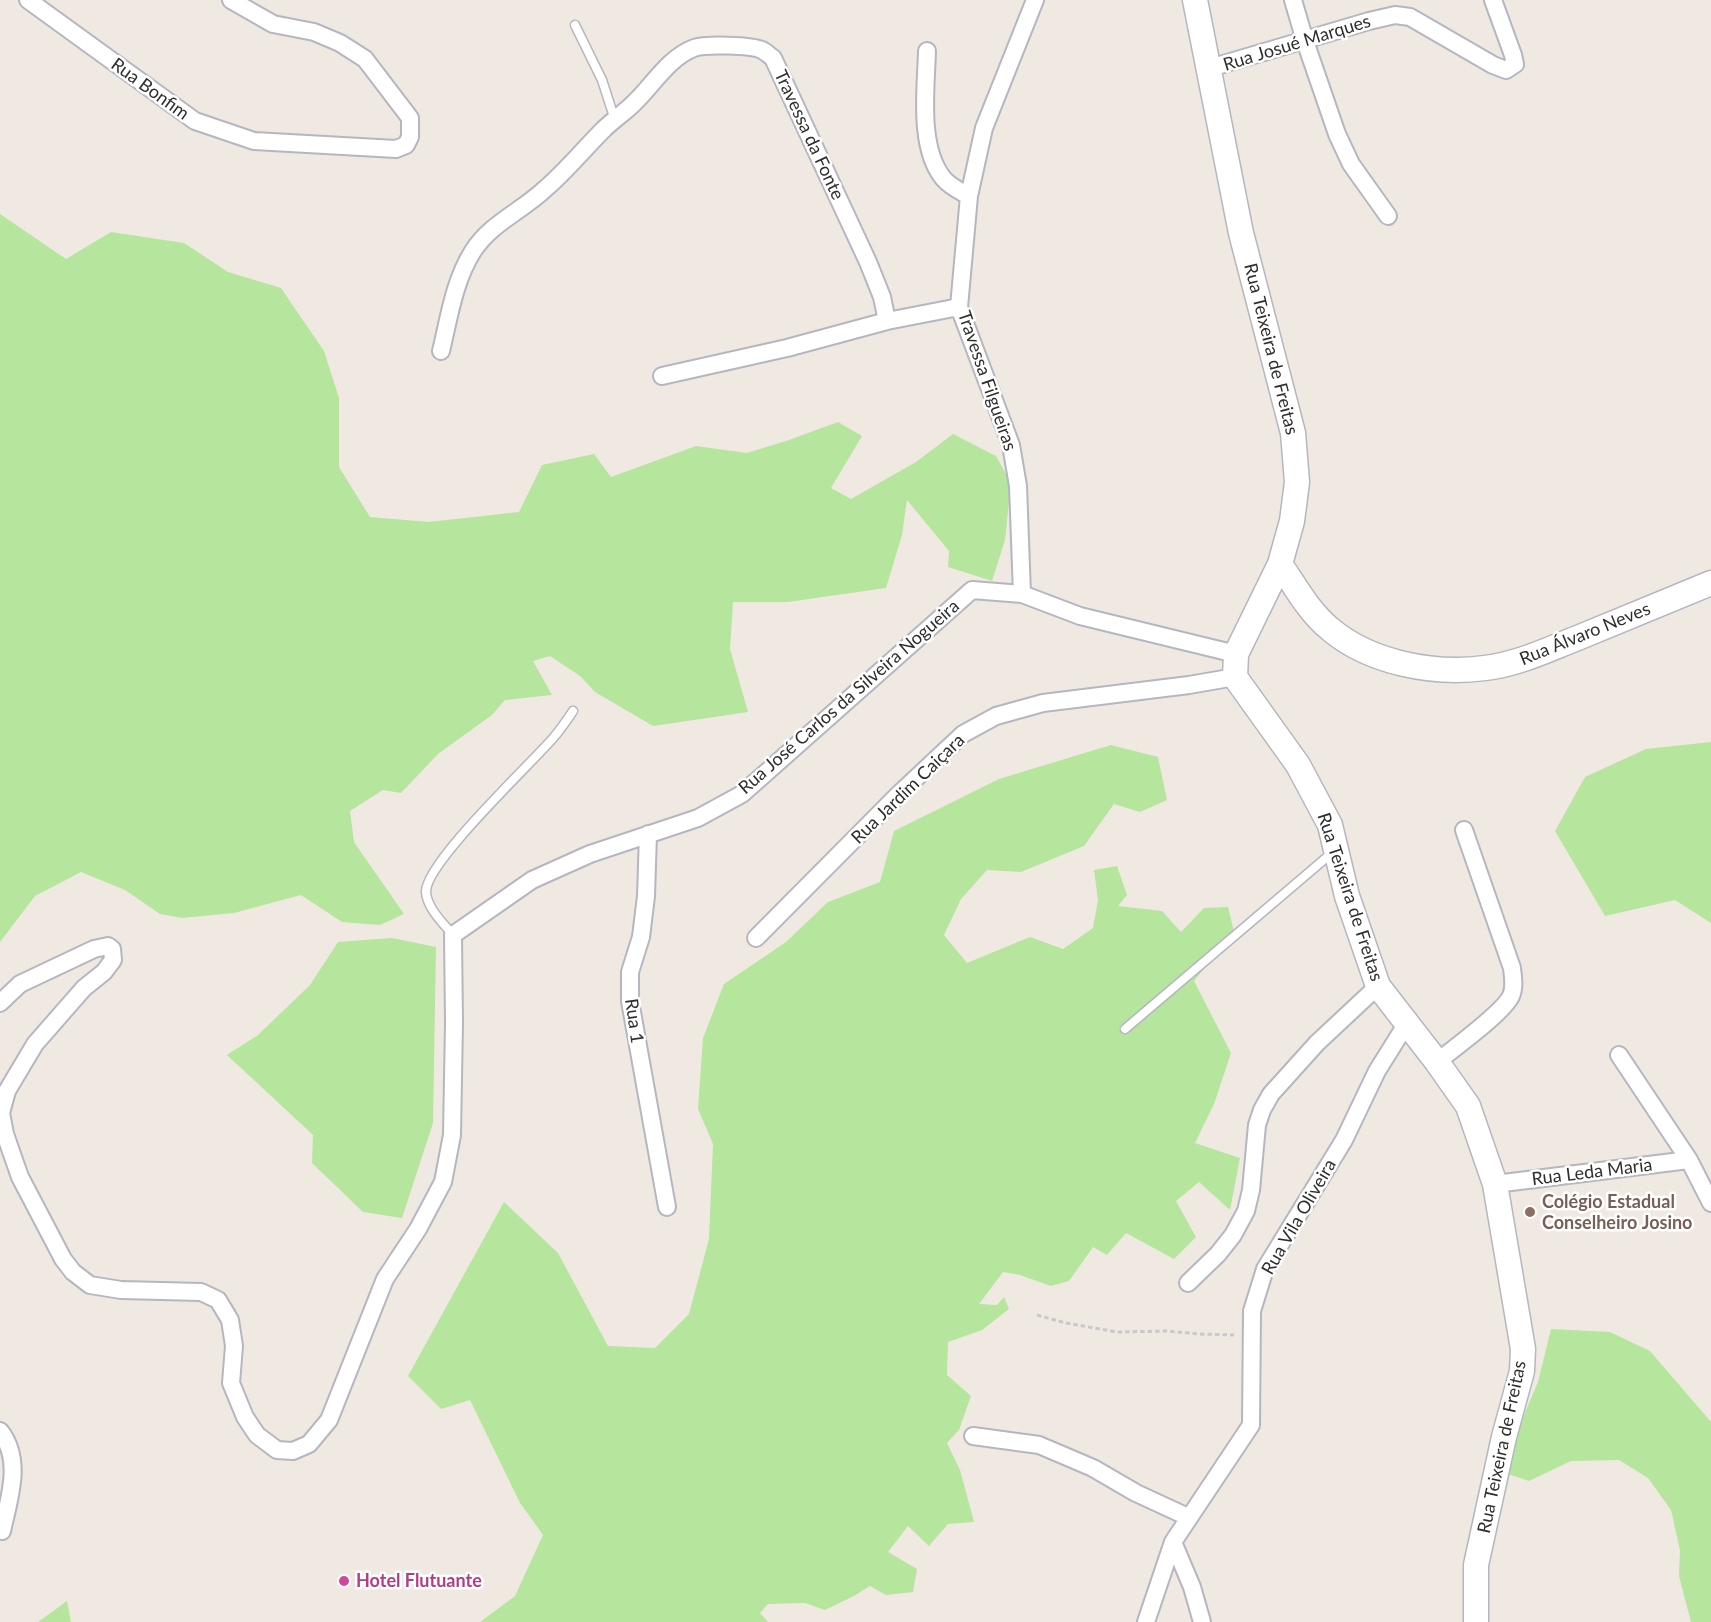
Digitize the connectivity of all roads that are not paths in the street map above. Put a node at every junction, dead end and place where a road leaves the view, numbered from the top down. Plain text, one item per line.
1 (28, 0) edge
2 (231, 0) edge
3 (1035, 0) edge
4 (1195, 0) edge
5 (1293, 0) edge
6 (1493, 0) edge
7 (575, 25) dead end
8 (1305, 41) junction
9 (927, 51) dead end
10 (1210, 68) junction
11 (615, 120) junction
12 (969, 196) junction
13 (1388, 216) dead end
14 (959, 307) junction
15 (887, 321) junction
16 (441, 351) dead end
17 (662, 376) dead end
18 (1280, 564) junction
19 (1711, 583) edge
20 (1022, 594) junction
21 (1236, 666) junction
22 (573, 711) dead end
23 (1464, 830) dead end
24 (648, 834) junction
25 (1336, 850) junction
26 (453, 935) junction
27 (756, 938) dead end
28 (1378, 986) junction
29 (0, 1003) edge
30 (1407, 1023) junction
31 (1125, 1029) dead end
32 (1619, 1056) dead end
33 (1437, 1062) junction
34 (1689, 1160) junction
35 (1495, 1184) junction
36 (1711, 1203) edge
37 (667, 1207) dead end
38 (1188, 1283) dead end
39 (0, 1431) edge
40 (973, 1436) dead end
41 (1188, 1516) junction
42 (2, 1531) dead end
43 (1173, 1542) junction
44 (1146, 1622) edge
45 (1202, 1622) edge
46 (1476, 1622) edge

1 - 2 street, Rua Bonfim
3 - 12 street, Travessa Filgueiras
4 - 10 street, Rua Teixeira de Freitas
5 - 8 street
6 - 8 street, Rua Josué Marques
7 - 11 lane
8 - 10 street, Rua Josué Marques
8 - 13 street
9 - 12 street
10 - 18 street, Rua Teixeira de Freitas
11 - 15 street, Travessa da Fonte
11 - 16 street, Travessa da Fonte
12 - 14 street, Travessa Filgueiras
14 - 15 street
14 - 20 street, Travessa Filgueiras
15 - 17 street
18 - 19 street, Rua Álvaro Neves
18 - 21 street, Rua Teixeira de Freitas
20 - 21 street, Rua José Carlos da Silveira Nogueira
20 - 24 street, Rua José Carlos da Silveira Nogueira
21 - 25 street, Rua Teixeira de Freitas
21 - 27 street, Rua Jardim Caiçara
22 - 26 lane
23 - 33 street
24 - 26 street, Rua José Carlos da Silveira Nogueira
24 - 37 street, Rua 1
25 - 28 street, Rua Teixeira de Freitas
25 - 31 lane
26 - 29 street
28 - 30 street, Rua Teixeira de Freitas
28 - 38 street
30 - 33 street, Rua Teixeira de Freitas
30 - 41 street, Rua Vila Oliveira
32 - 34 street
33 - 35 street, Rua Teixeira de Freitas
34 - 35 street, Rua Leda Maria
34 - 36 street
35 - 46 street, Rua Teixeira de Freitas
39 - 42 street
40 - 41 street
41 - 43 street, Rua Vila Oliveira
43 - 44 street, Rua Vila Oliveira
43 - 45 street

